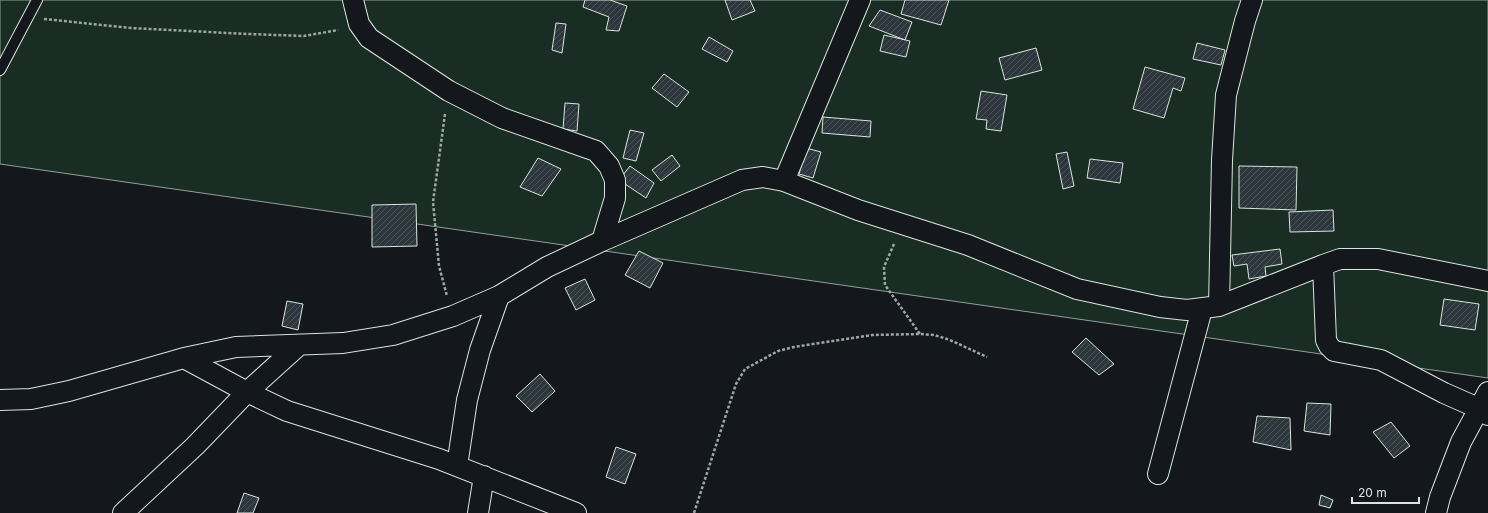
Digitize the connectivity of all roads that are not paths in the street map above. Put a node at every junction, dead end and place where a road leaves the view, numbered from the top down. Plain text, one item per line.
1 (36, 0) edge
2 (353, 0) edge
3 (860, 0) edge
4 (1252, 0) edge
5 (0, 70) edge
6 (784, 181) junction
7 (602, 241) junction
8 (1323, 265) junction
9 (1488, 282) edge
10 (499, 296) junction
11 (1210, 308) junction
12 (299, 345) junction
13 (184, 358) junction
14 (247, 392) junction
15 (0, 400) edge
16 (1485, 405) edge
17 (457, 466) junction
18 (1158, 474) dead end
19 (484, 476) junction
20 (122, 513) edge
21 (478, 513) edge
22 (576, 513) edge
23 (1436, 513) edge

1 - 5 lane
2 - 7 street
3 - 6 street
4 - 11 street
6 - 7 street
6 - 11 street
7 - 10 street
8 - 9 street
8 - 11 street
8 - 16 street
10 - 12 street
10 - 17 street
11 - 18 street
12 - 13 street
12 - 14 street
13 - 14 street
13 - 15 street
14 - 17 street
14 - 20 street
16 - 23 street
17 - 19 street
19 - 21 street
19 - 22 street

